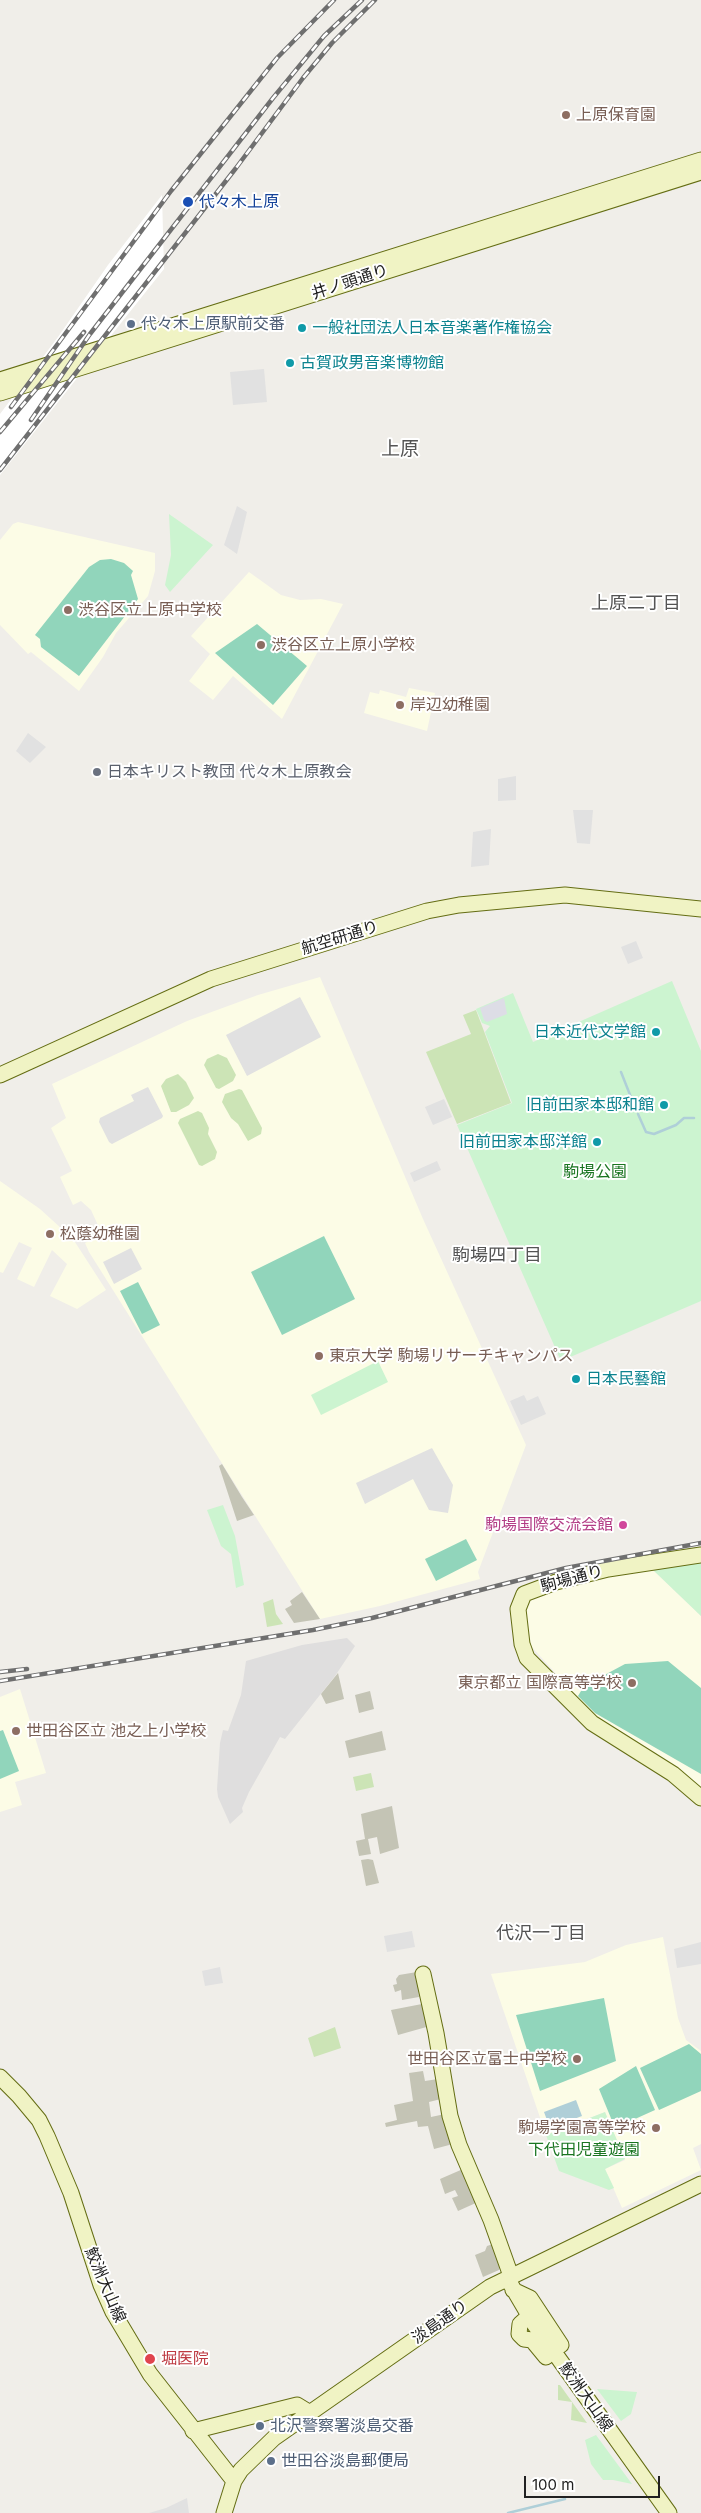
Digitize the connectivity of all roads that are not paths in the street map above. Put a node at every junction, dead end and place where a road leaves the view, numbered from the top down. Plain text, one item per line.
1 (701, 160) edge
2 (701, 172) edge
3 (0, 380) edge
4 (0, 393) edge
5 (701, 909) edge
6 (0, 1075) edge
7 (701, 1555) edge
8 (701, 1798) edge
9 (423, 1974) dead end
10 (0, 2077) edge
11 (701, 2184) edge
12 (510, 2282) junction
13 (529, 2316) junction
14 (578, 2385) junction
15 (310, 2413) junction
16 (193, 2431) junction
17 (234, 2481) junction
18 (647, 2483) junction
19 (224, 2513) edge
20 (669, 2513) edge

1 - 3 main road, 井ノ頭通り
2 - 4 main road, 井ノ頭通り
5 - 6 main road, 航空研通り
7 - 8 main road, 駒場通り
9 - 12 main road, 鮫洲大山線
10 - 16 main road, 鮫洲大山線
11 - 12 main road, 淡島通り
12 - 13 main road, 鮫洲大山線
12 - 14 main road
12 - 15 main road, 淡島通り
13 - 14 main road
13 - 18 main road, 鮫洲大山線
14 - 18 main road
15 - 16 main road
15 - 17 main road, 淡島通り
16 - 17 main road, 鮫洲大山線
17 - 19 main road, 淡島通り
18 - 20 main road, 鮫洲大山線

